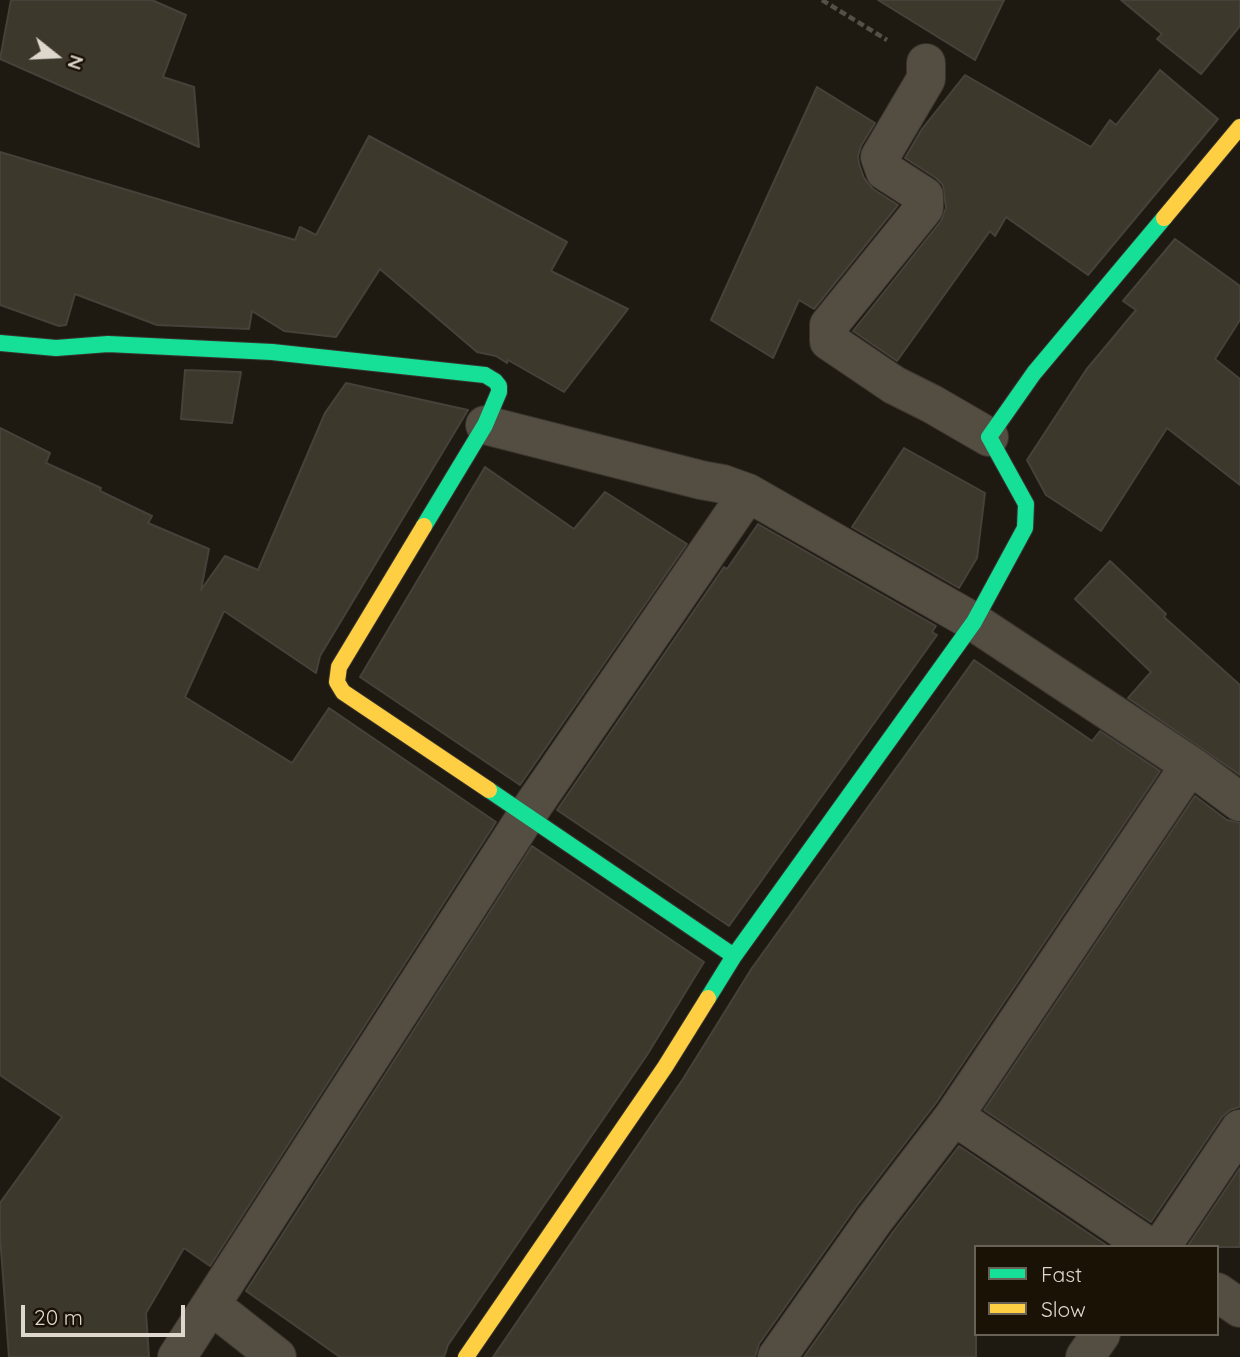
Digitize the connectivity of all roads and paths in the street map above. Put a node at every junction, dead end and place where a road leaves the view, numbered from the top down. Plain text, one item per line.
1 (822, 0) edge
2 (926, 64) joint
3 (1240, 127) edge
4 (0, 343) edge
5 (492, 410) junction
6 (989, 438) junction
7 (748, 494) junction
8 (974, 622) junction
9 (1190, 765) junction
10 (1240, 802) edge
11 (526, 816) junction
12 (734, 956) junction
13 (954, 1116) junction
14 (1240, 1129) edge
15 (1146, 1245) edge
16 (1162, 1245) edge
17 (1219, 1293) edge
18 (211, 1305) junction
19 (1240, 1308) edge
20 (1100, 1336) edge
21 (177, 1357) edge
22 (277, 1357) edge
23 (466, 1357) edge
24 (777, 1357) edge
25 (1085, 1357) edge

1 - 2 path
2 - 6 street
3 - 6 street
4 - 5 street
5 - 7 street
5 - 11 street
6 - 8 street
7 - 8 street
7 - 11 street
8 - 9 street
8 - 12 street
9 - 10 street
9 - 13 street
11 - 12 street
11 - 18 street
12 - 23 street
13 - 15 street
13 - 24 street
14 - 16 street
17 - 19 street
18 - 21 street
18 - 22 street
20 - 25 street

